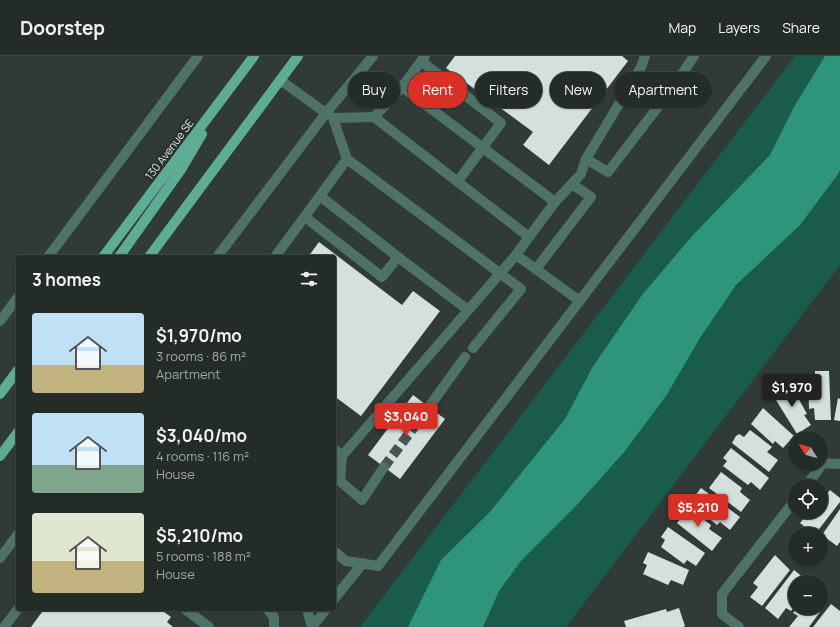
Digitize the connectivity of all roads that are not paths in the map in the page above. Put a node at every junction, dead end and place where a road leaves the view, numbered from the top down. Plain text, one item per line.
1 (198, 56) edge
2 (254, 56) edge
3 (298, 56) edge
4 (373, 56) edge
5 (645, 56) edge
6 (694, 56) edge
7 (766, 56) edge
8 (423, 59) edge
9 (280, 80) junction
10 (402, 87) junction
11 (224, 96) junction
12 (329, 116) junction
13 (374, 117) junction
14 (483, 148) junction
15 (347, 159) junction
16 (586, 160) junction
17 (458, 182) junction
18 (572, 184) junction
19 (320, 196) junction
20 (555, 202) junction
21 (305, 217) junction
22 (529, 237) junction
23 (49, 255) edge
24 (105, 255) edge
25 (120, 255) edge
26 (150, 255) edge
27 (219, 255) edge
28 (276, 255) edge
29 (516, 255) junction
30 (398, 258) junction
31 (536, 269) junction
32 (500, 274) junction
33 (16, 300) edge
34 (580, 301) junction
35 (468, 310) junction
36 (0, 321) edge
37 (473, 348) dead end
38 (465, 358) dead end
39 (16, 373) edge
40 (16, 384) edge
41 (0, 395) edge
42 (429, 407) tunnel mouth
43 (16, 434) edge
44 (16, 440) edge
45 (6, 447) junction
46 (336, 451) edge
47 (0, 456) edge
48 (342, 456) junction
49 (840, 464) edge
50 (384, 467) tunnel mouth
51 (811, 479) edge
52 (788, 509) edge
53 (16, 537) edge
54 (336, 553) edge
55 (0, 558) edge
56 (363, 563) junction
57 (336, 597) edge
58 (16, 611) edge
59 (188, 611) edge
60 (269, 611) edge
61 (308, 611) edge
62 (324, 611) edge
63 (4, 627) edge
64 (209, 627) edge
65 (274, 627) edge
66 (312, 627) edge
67 (739, 627) edge

1 - 23 street
2 - 11 main road, 130 Avenue SE
3 - 9 main road
4 - 12 street
5 - 16 street
6 - 16 street
7 - 34 street
8 - 10 street
8 - 14 street
9 - 12 street
9 - 26 main road
10 - 13 street
10 - 14 street
11 - 24 main road, 130 Avenue SE
11 - 25 main road
12 - 13 street
12 - 15 street
12 - 27 street
13 - 17 street
14 - 17 street
14 - 20 street
15 - 19 street
15 - 32 street
16 - 18 street
17 - 22 street
18 - 20 street
18 - 31 street
19 - 21 street
19 - 30 street
20 - 22 street
21 - 28 street
21 - 30 street
22 - 29 street
29 - 31 street
29 - 32 street
30 - 35 street
31 - 34 street
32 - 35 street
32 - 37 street
33 - 36 street
34 - 56 street
35 - 48 street
38 - 42 street
39 - 41 main road
40 - 41 main road
43 - 45 main road
44 - 45 main road
45 - 47 main road
46 - 48 street
48 - 50 street
49 - 51 street
52 - 67 street
53 - 55 street
54 - 56 street
56 - 57 street
58 - 63 street
59 - 64 street
60 - 65 street
61 - 66 street
62 - 66 street

